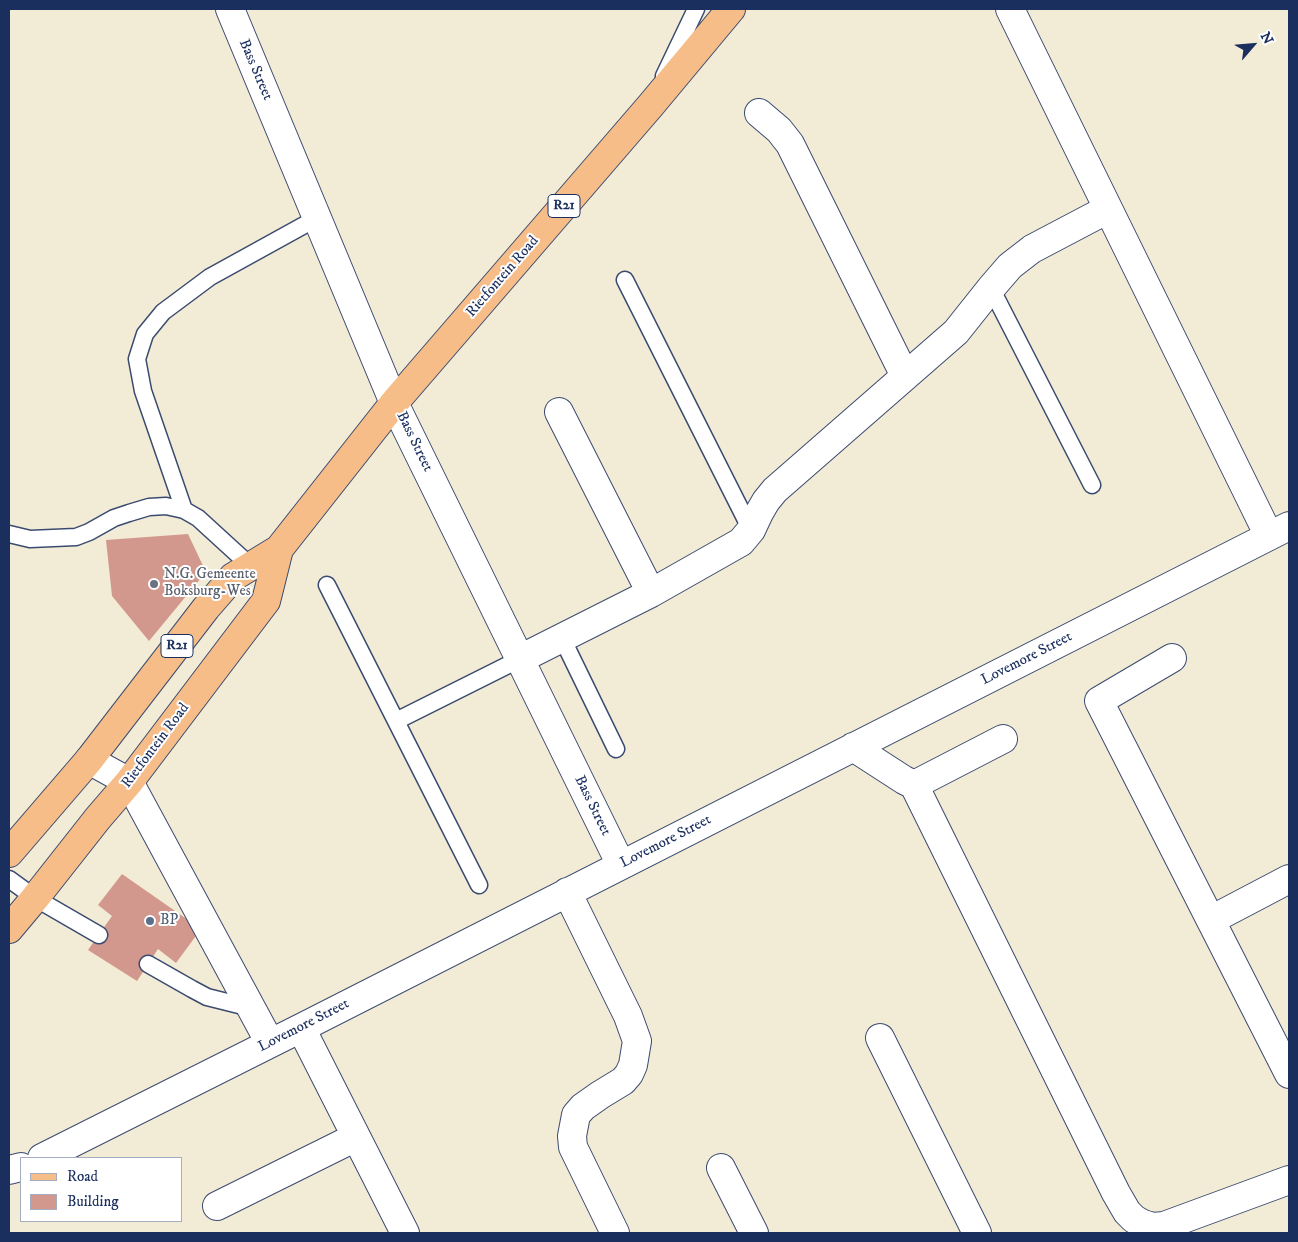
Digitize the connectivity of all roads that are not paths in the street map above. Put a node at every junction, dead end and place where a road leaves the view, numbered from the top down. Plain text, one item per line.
1 (230, 9) edge
2 (696, 9) edge
3 (732, 9) edge
4 (1010, 9) edge
5 (651, 106) junction
6 (759, 113) dead end
7 (1108, 209) junction
8 (317, 218) junction
9 (625, 280) dead end
10 (991, 288) junction
11 (905, 376) junction
12 (394, 403) junction
13 (559, 412) dead end
14 (1092, 485) dead end
15 (184, 510) junction
16 (751, 530) junction
17 (1279, 531) edge
18 (9, 534) edge
19 (279, 549) junction
20 (251, 566) junction
21 (270, 585) junction
22 (326, 585) dead end
23 (651, 593) junction
24 (562, 638) junction
25 (1172, 658) dead end
26 (520, 659) junction
27 (396, 721) junction
28 (1003, 739) dead end
29 (853, 747) junction
30 (616, 749) dead end
31 (89, 760) junction
32 (129, 782) junction
33 (914, 785) junction
34 (9, 853) edge
35 (621, 865) junction
36 (9, 879) edge
37 (1289, 879) edge
38 (479, 885) dead end
39 (567, 892) junction
40 (36, 898) junction
41 (1211, 920) junction
42 (9, 929) edge
43 (99, 935) dead end
44 (148, 964) dead end
45 (251, 1008) junction
46 (301, 1028) junction
47 (880, 1038) dead end
48 (270, 1043) junction
49 (1289, 1074) edge
50 (356, 1137) junction
51 (44, 1157) edge
52 (721, 1168) dead end
53 (1289, 1180) edge
54 (217, 1206) dead end
55 (405, 1233) edge
56 (615, 1233) edge
57 (754, 1233) edge
58 (977, 1233) edge

1 - 8 street, Bass Street
2 - 5 lane
3 - 5 main road, Rietfontein Road / R21
4 - 7 street
5 - 12 main road, Rietfontein Road / R21
6 - 11 street
7 - 10 street
7 - 17 street
8 - 12 street, Bass Street
8 - 15 lane
9 - 16 lane
10 - 11 street
10 - 14 lane
11 - 16 street
12 - 19 main road, Rietfontein Road / R21
12 - 26 street, Bass Street
13 - 23 street
15 - 18 lane
15 - 20 lane
16 - 23 street
17 - 29 street, Lovemore Street
19 - 20 main road, Rietfontein Road / R21
19 - 21 main road, Rietfontein Road / R21
20 - 21 lane
20 - 31 main road, Rietfontein Road / R21
21 - 32 main road, Rietfontein Road / R21
22 - 27 lane
23 - 24 street
24 - 26 street
24 - 30 lane
25 - 41 street
26 - 27 lane
26 - 35 street, Bass Street
27 - 38 lane
28 - 33 street
29 - 33 street
29 - 35 street, Lovemore Street
31 - 32 street
31 - 34 main road, Rietfontein Road / R21
32 - 40 main road, Rietfontein Road / R21
32 - 45 street
33 - 53 street
35 - 39 street, Lovemore Street
36 - 40 lane
37 - 41 street
39 - 46 street, Lovemore Street
39 - 56 street
40 - 42 main road, Rietfontein Road / R21
40 - 43 lane
41 - 49 street
44 - 45 lane
45 - 48 street
46 - 48 street, Lovemore Street
46 - 50 street
47 - 58 street
48 - 51 street, Lovemore Street
50 - 54 street
50 - 55 street
52 - 57 street

